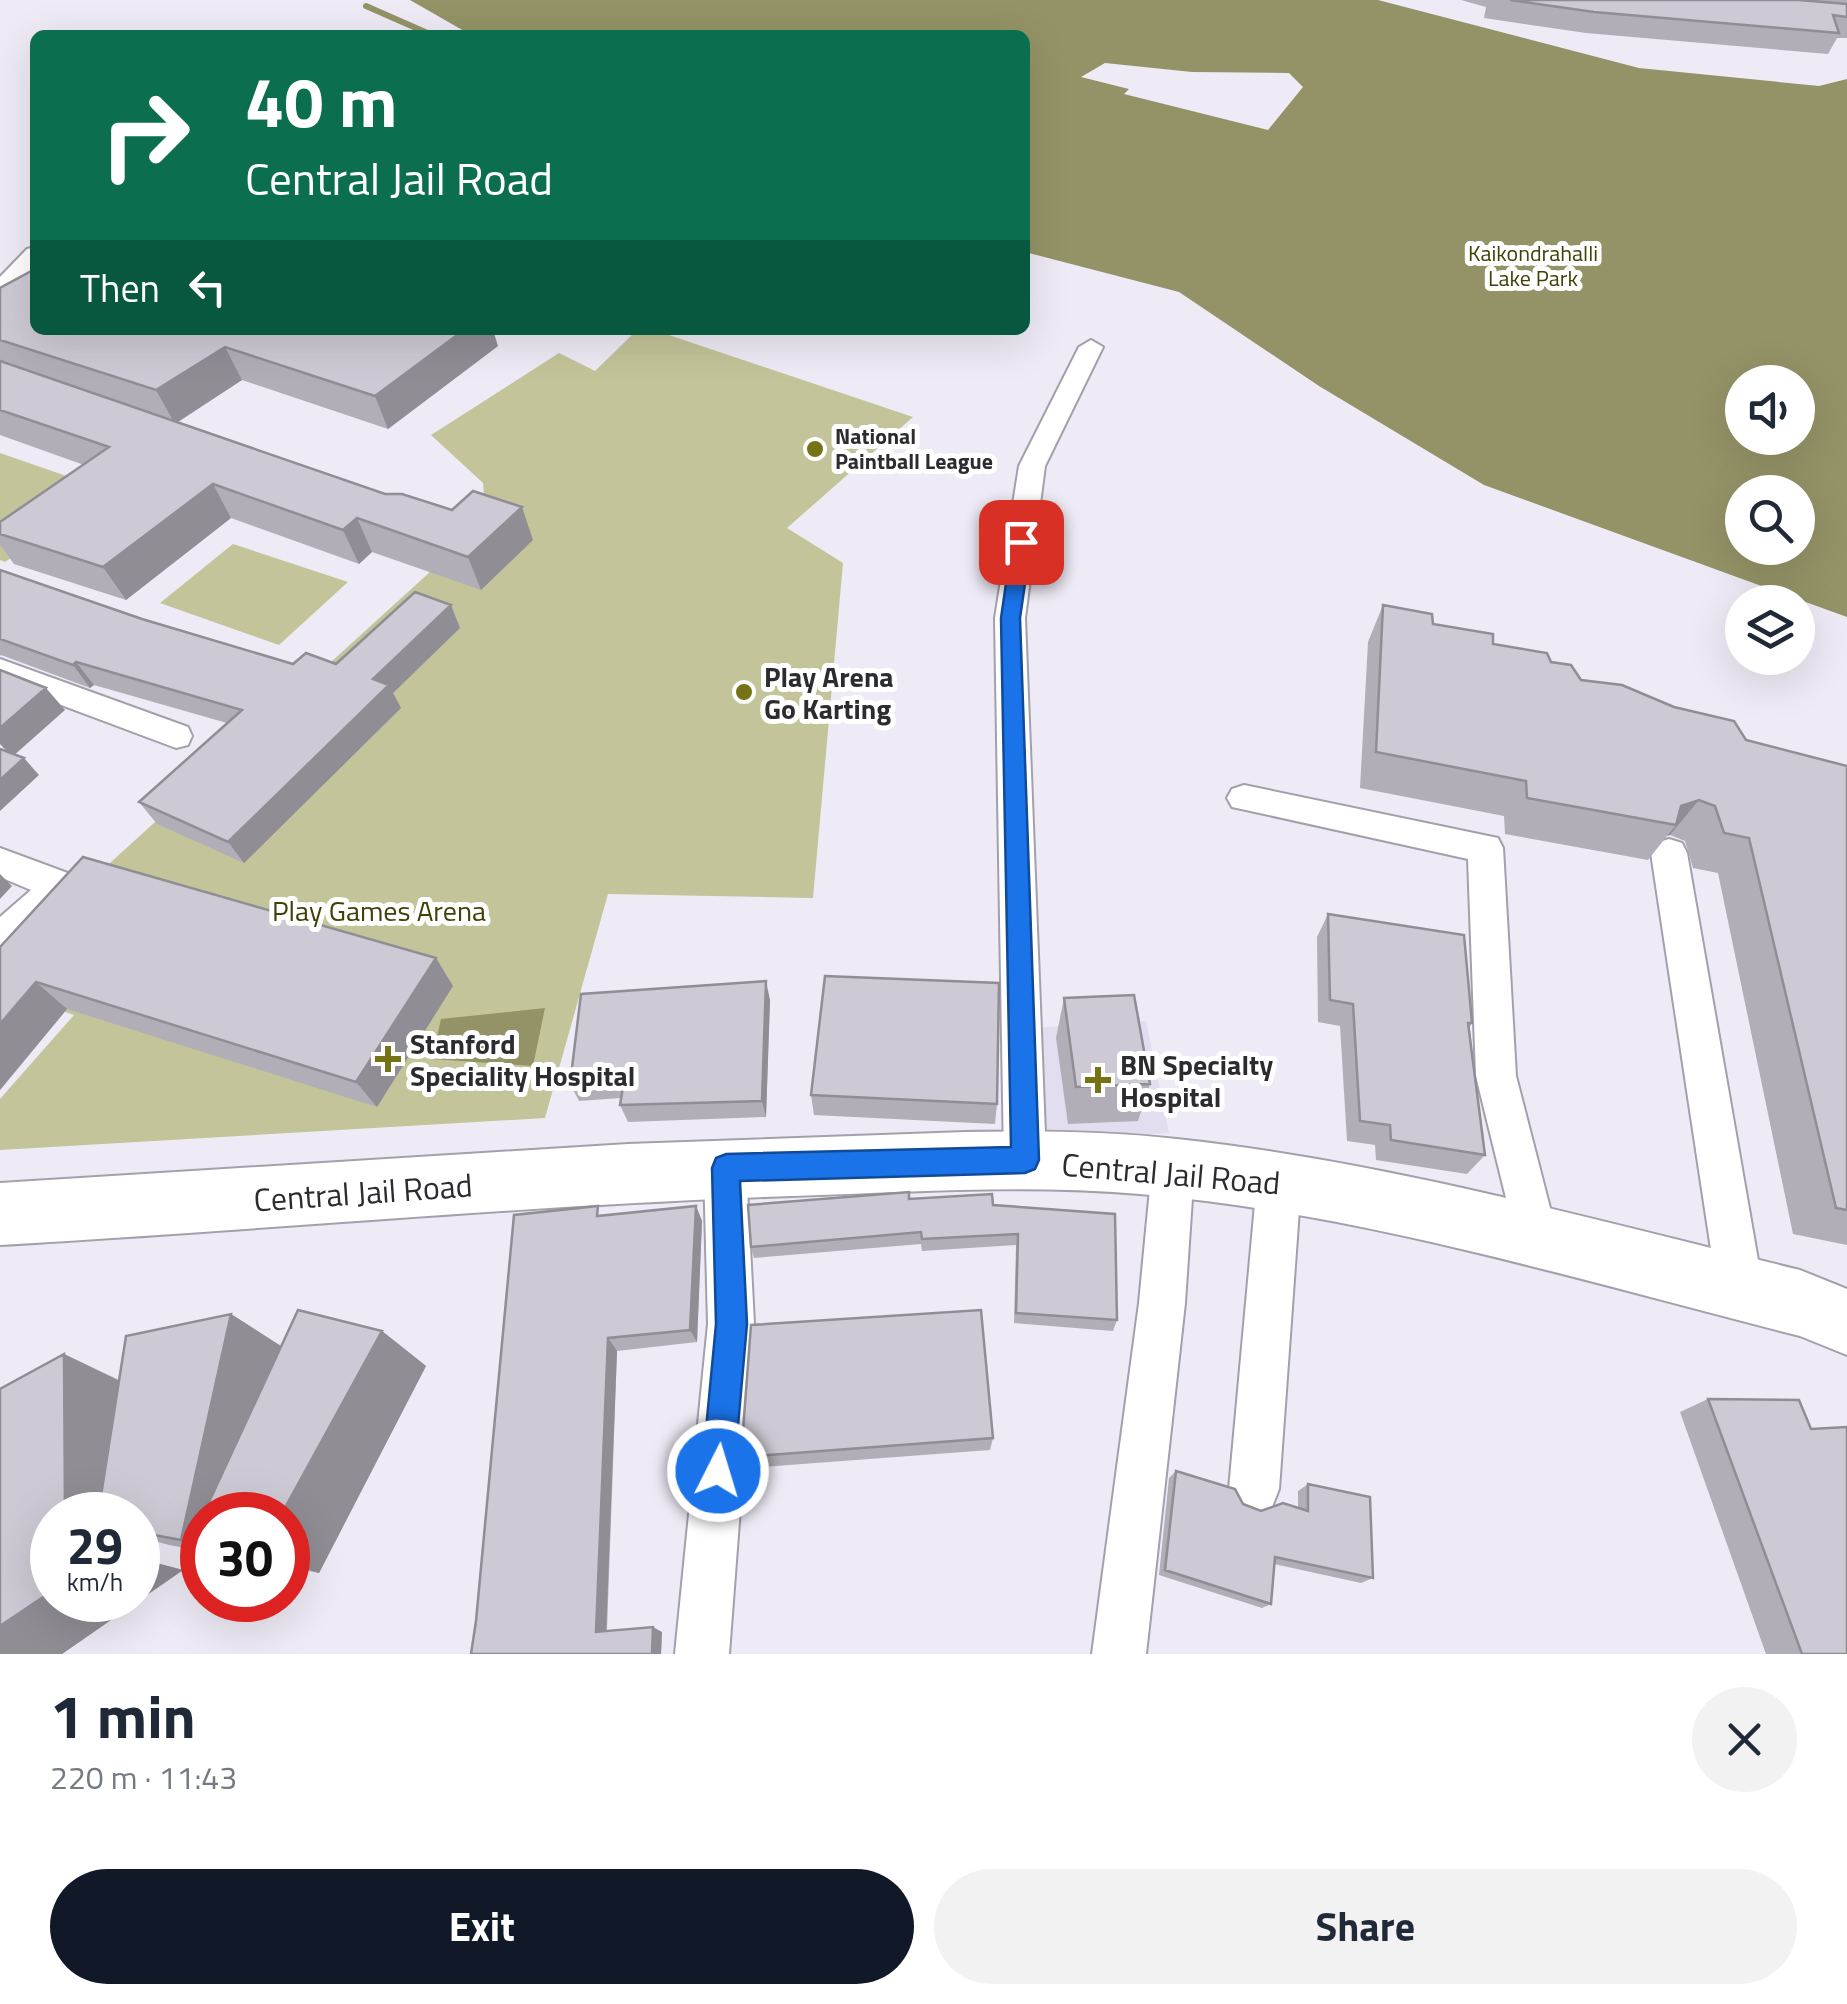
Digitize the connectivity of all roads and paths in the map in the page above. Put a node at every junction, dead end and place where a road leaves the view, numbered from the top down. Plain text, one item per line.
1 (30, 259) edge
2 (0, 290) edge
3 (1091, 347) dead end
4 (0, 670) edge
5 (176, 736) dead end
6 (1244, 798) dead end
7 (1669, 853) edge
8 (0, 862) edge
9 (0, 940) edge
10 (1025, 1160) junction
11 (726, 1168) junction
12 (1172, 1168) junction
13 (1278, 1182) junction
14 (0, 1214) edge
15 (1536, 1239) junction
16 (1740, 1289) junction
17 (1847, 1322) edge
18 (1254, 1489) dead end
19 (702, 1654) edge
20 (1119, 1654) edge

1 - 2 street
3 - 10 street
4 - 5 street
6 - 15 street
7 - 16 street
8 - 9 street
10 - 11 main road, Central Jail Road
10 - 12 main road, Central Jail Road
11 - 14 main road, Central Jail Road
11 - 19 street
12 - 13 main road, Central Jail Road
12 - 20 street
13 - 15 main road, Central Jail Road
13 - 18 street
15 - 16 main road, Central Jail Road
16 - 17 main road, Central Jail Road

